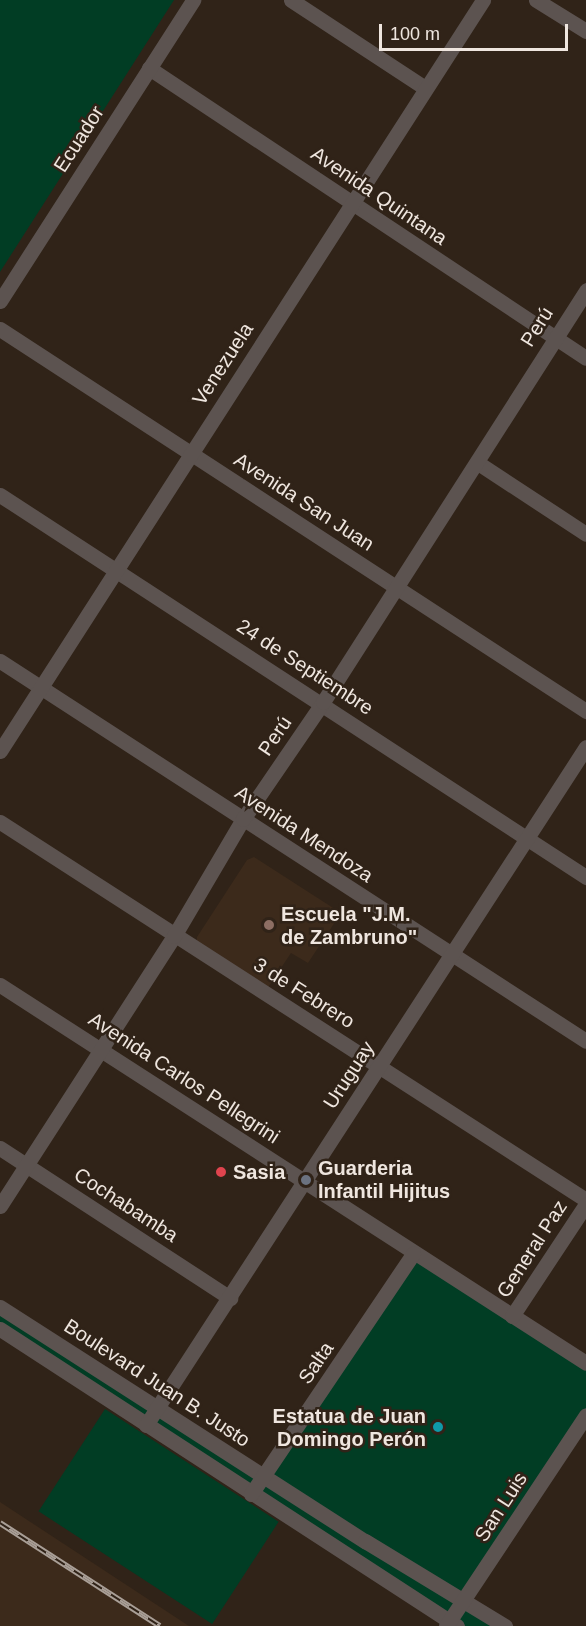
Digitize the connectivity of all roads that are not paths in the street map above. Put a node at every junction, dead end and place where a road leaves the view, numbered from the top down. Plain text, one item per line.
1 (193, 0) edge
2 (291, 0) edge
3 (483, 0) edge
4 (536, 0) edge
5 (586, 31) edge
6 (149, 68) junction
7 (425, 88) junction
8 (352, 203) junction
9 (586, 290) edge
10 (0, 301) edge
11 (0, 329) edge
12 (555, 338) junction
13 (586, 358) edge
14 (190, 453) junction
15 (478, 463) junction
16 (0, 495) edge
17 (586, 534) edge
18 (115, 571) junction
19 (396, 587) junction
20 (0, 661) edge
21 (41, 688) junction
22 (323, 702) junction
23 (586, 711) edge
24 (586, 747) edge
25 (0, 751) edge
26 (243, 819) junction
27 (0, 822) edge
28 (528, 839) junction
29 (586, 876) edge
30 (174, 936) junction
31 (453, 956) junction
32 (0, 985) edge
33 (586, 1041) edge
34 (100, 1048) junction
35 (380, 1066) junction
36 (0, 1148) edge
37 (26, 1165) junction
38 (304, 1182) junction
39 (586, 1202) edge
40 (0, 1206) edge
41 (413, 1254) junction
42 (230, 1298) junction
43 (0, 1307) edge
44 (512, 1316) junction
45 (0, 1329) edge
46 (586, 1363) edge
47 (157, 1408) junction
48 (586, 1415) edge
49 (146, 1425) junction
50 (264, 1476) junction
51 (251, 1494) junction
52 (465, 1601) junction
53 (450, 1625) edge
54 (505, 1626) edge

1 - 6 street, Ecuador
2 - 7 street
3 - 7 street, Venezuela
4 - 5 street
6 - 8 street, Avenida Quintana
6 - 10 street, Ecuador
7 - 8 street, Venezuela
8 - 12 street, Avenida Quintana
8 - 14 street, Venezuela
9 - 12 street, Perú
11 - 14 street, Avenida San Juan
12 - 13 street, Avenida Quintana
12 - 15 street, Perú
14 - 18 street, Venezuela
14 - 19 street, Avenida San Juan
15 - 17 street
15 - 19 street, Perú
16 - 18 street, 24 de Septiembre
18 - 21 street, Venezuela
18 - 22 street, 24 de Septiembre
19 - 22 street, Perú
19 - 23 street, Avenida San Juan
20 - 21 street, Avenida Mendoza
21 - 25 street, Venezuela
21 - 26 street, Avenida Mendoza
22 - 26 street, Perú
22 - 28 street, 24 de Septiembre
24 - 28 street, Uruguay
26 - 30 street, Perú
26 - 31 street, Avenida Mendoza
27 - 30 street, 3 de Febrero
28 - 29 street, 24 de Septiembre
28 - 31 street, Uruguay
30 - 34 street, Perú
30 - 35 street, 3 de Febrero
31 - 33 street, Avenida Mendoza
31 - 35 street, Uruguay
32 - 34 street, Avenida Carlos Pellegrini
34 - 37 street, Perú
34 - 38 street, Avenida Carlos Pellegrini
35 - 38 street, Uruguay
35 - 39 street, 3 de Febrero
36 - 37 street, Cochabamba
37 - 40 street, Perú
37 - 42 street, Cochabamba
38 - 41 street, Avenida Carlos Pellegrini
38 - 42 street, Uruguay
39 - 44 street, General Paz
41 - 44 street, Avenida Carlos Pellegrini
41 - 50 street, Salta
42 - 47 street, Uruguay
43 - 47 street, Boulevard Juan B. Justo
44 - 46 street, Avenida Carlos Pellegrini
45 - 49 street, Boulevard Juan B. Justo
47 - 49 street, Uruguay
47 - 50 street, Boulevard Juan B. Justo
48 - 52 street, San Luis
49 - 51 street, Boulevard Juan B. Justo
50 - 51 street, Salta
50 - 52 street, Boulevard Juan B. Justo
51 - 53 street, Boulevard Juan B. Justo
52 - 53 street, San Luis
52 - 54 street, Boulevard Juan B. Justo

